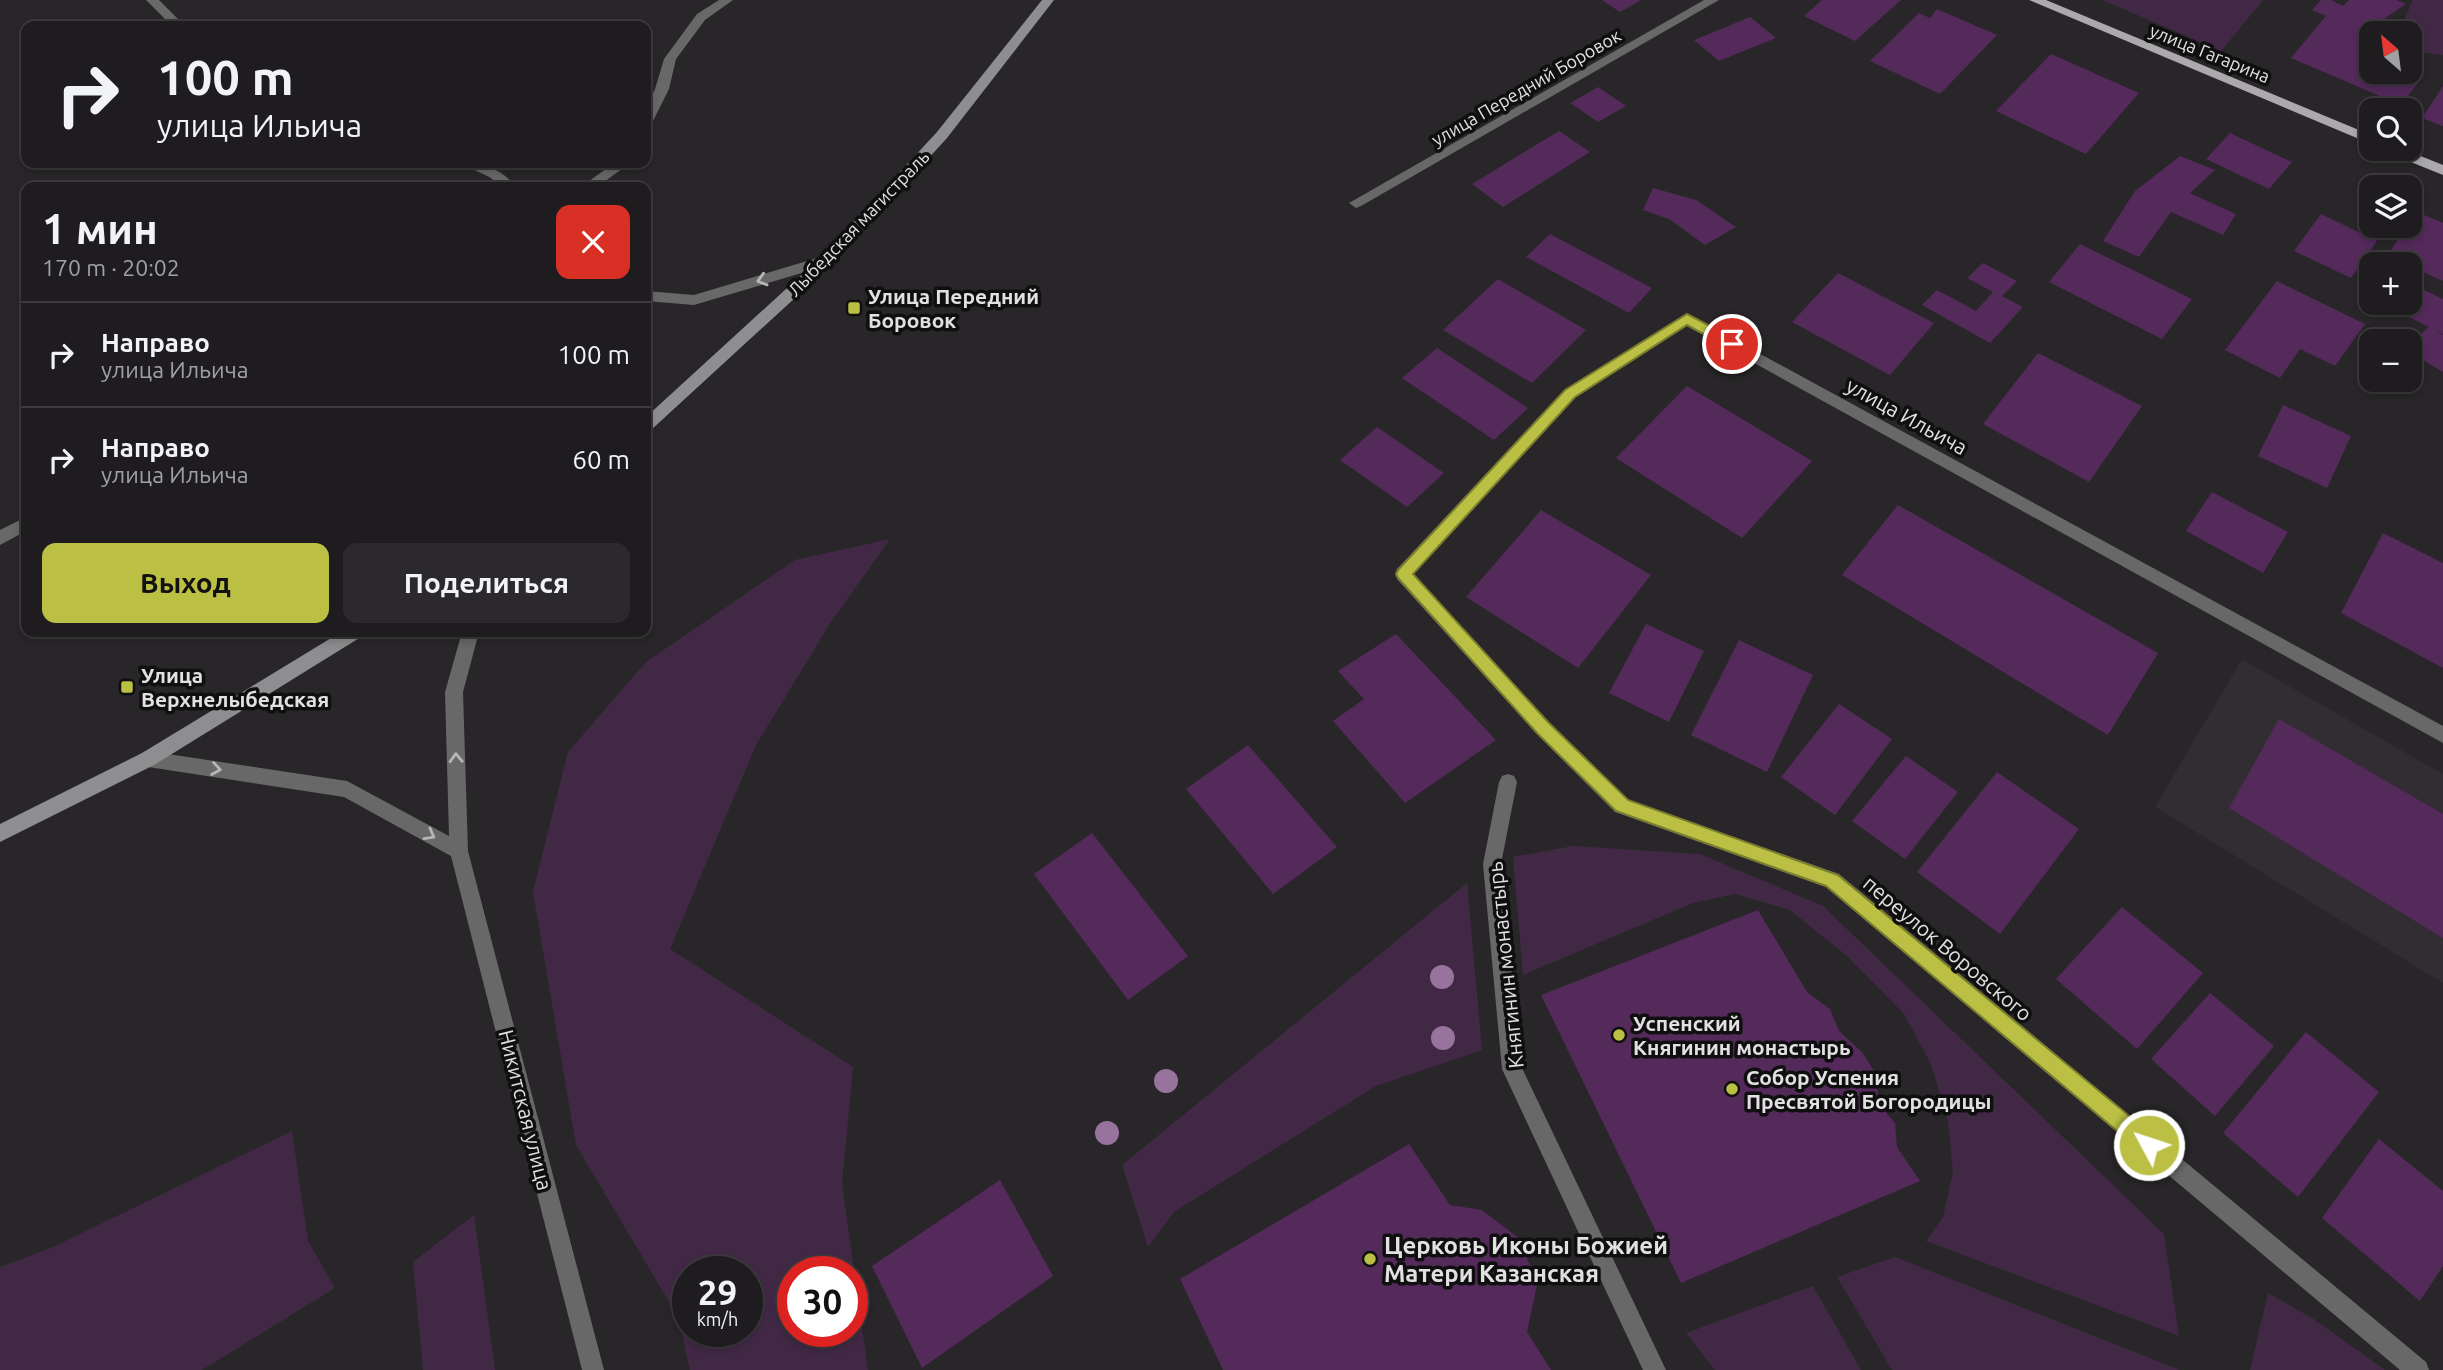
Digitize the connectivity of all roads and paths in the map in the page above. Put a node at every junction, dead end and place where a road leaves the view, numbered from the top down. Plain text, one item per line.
1 (152, 0) edge
2 (727, 0) edge
3 (1048, 0) edge
4 (1713, 0) edge
5 (2035, 0) edge
6 (174, 21) edge
7 (651, 111) edge
8 (2359, 136) edge
9 (2421, 161) edge
10 (480, 168) edge
11 (616, 168) edge
12 (2443, 170) edge
13 (504, 182) edge
14 (595, 182) edge
15 (1356, 204) dead end
16 (827, 260) junction
17 (651, 296) edge
18 (651, 421) edge
19 (21, 526) edge
20 (0, 538) edge
21 (1404, 574) joint
22 (347, 637) edge
23 (469, 637) edge
24 (2443, 734) edge
25 (148, 759) junction
26 (1508, 782) dead end
27 (0, 833) edge
28 (458, 851) junction
29 (593, 1370) edge
30 (1656, 1370) edge
31 (2418, 1370) edge

1 - 6 street
2 - 7 street
3 - 16 main road, Лыбедская магистраль
4 - 15 street, улица Передний Боровок
5 - 8 main road, улица Гагарина
9 - 12 main road
10 - 13 street
11 - 14 street
16 -> 17 street
16 - 18 main road, Лыбедская магистраль
19 - 20 street
21 - 24 street, улица Ильича
21 - 31 street, переулок Воровского
22 - 25 main road
28 -> 23 street, Никитская улица
25 - 27 main road
25 -> 28 street
26 - 30 street, Княгинин монастырь
28 - 29 street, Никитская улица

